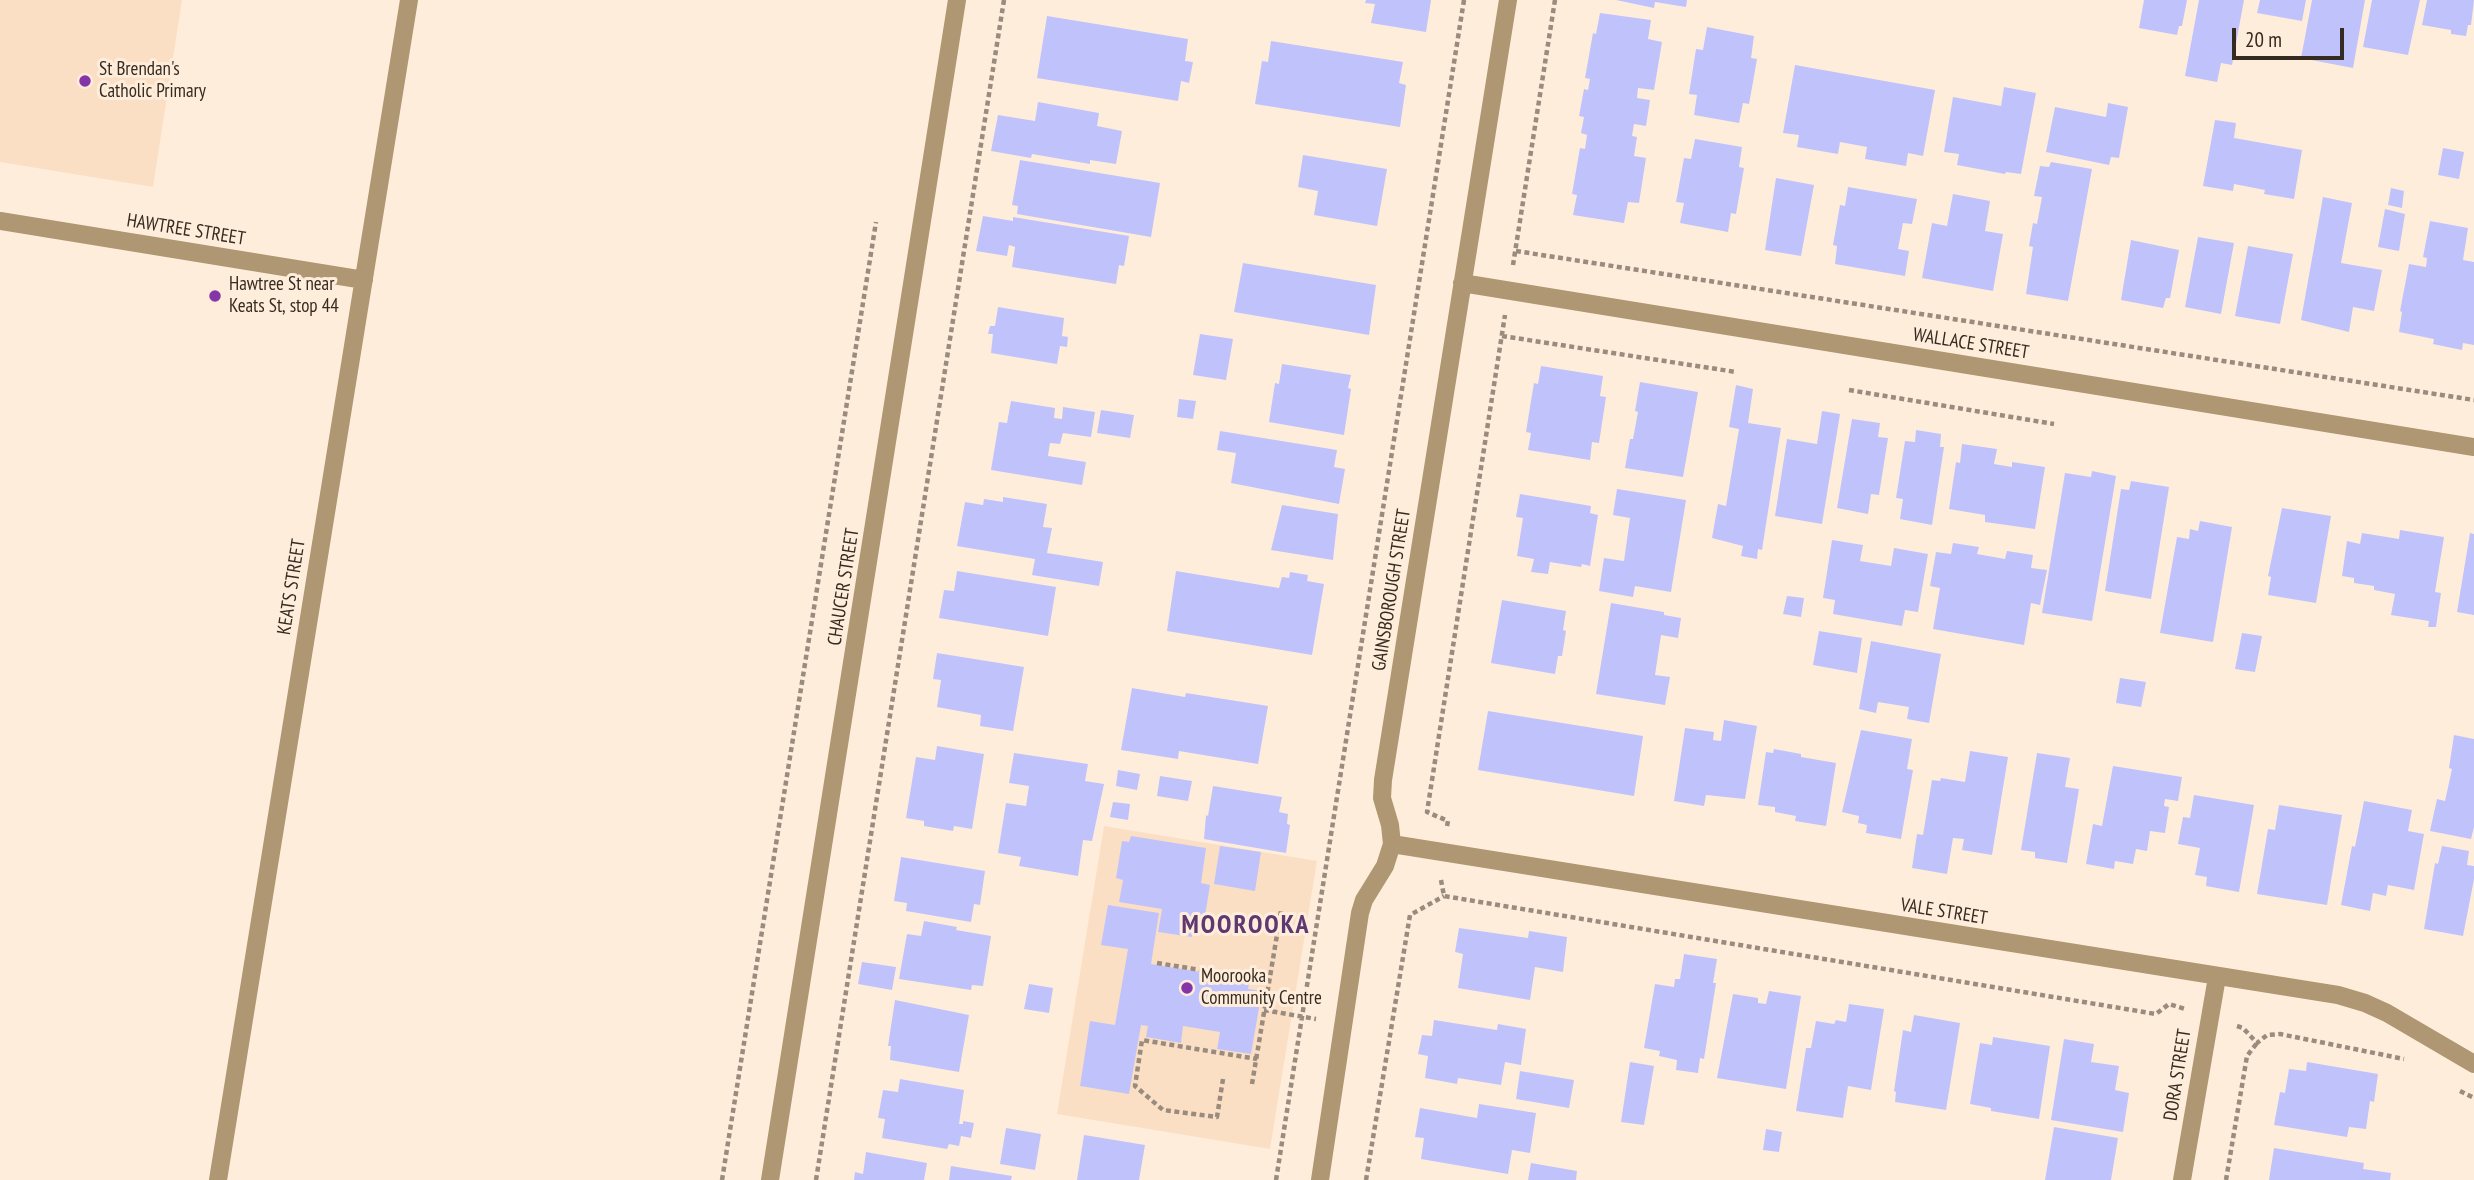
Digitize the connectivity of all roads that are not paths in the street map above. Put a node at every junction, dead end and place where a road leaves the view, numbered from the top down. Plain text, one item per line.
1 (409, 0) edge
2 (957, 0) edge
3 (1508, 0) edge
4 (0, 221) edge
5 (365, 280) junction
6 (1462, 283) junction
7 (2474, 447) edge
8 (1392, 844) junction
9 (2217, 977) junction
10 (2474, 1064) edge
11 (218, 1180) edge
12 (770, 1180) edge
13 (1320, 1180) edge
14 (2182, 1180) edge

1 - 5 street, KEATS STREET
2 - 12 street, CHAUCER STREET
3 - 6 street, GAINSBOROUGH STREET
4 - 5 street, HAWTREE STREET
5 - 11 street, KEATS STREET
6 - 7 street, WALLACE STREET
6 - 8 street, GAINSBOROUGH STREET
8 - 9 street, VALE STREET
8 - 13 street
9 - 10 street, VALE STREET
9 - 14 street, DORA STREET

